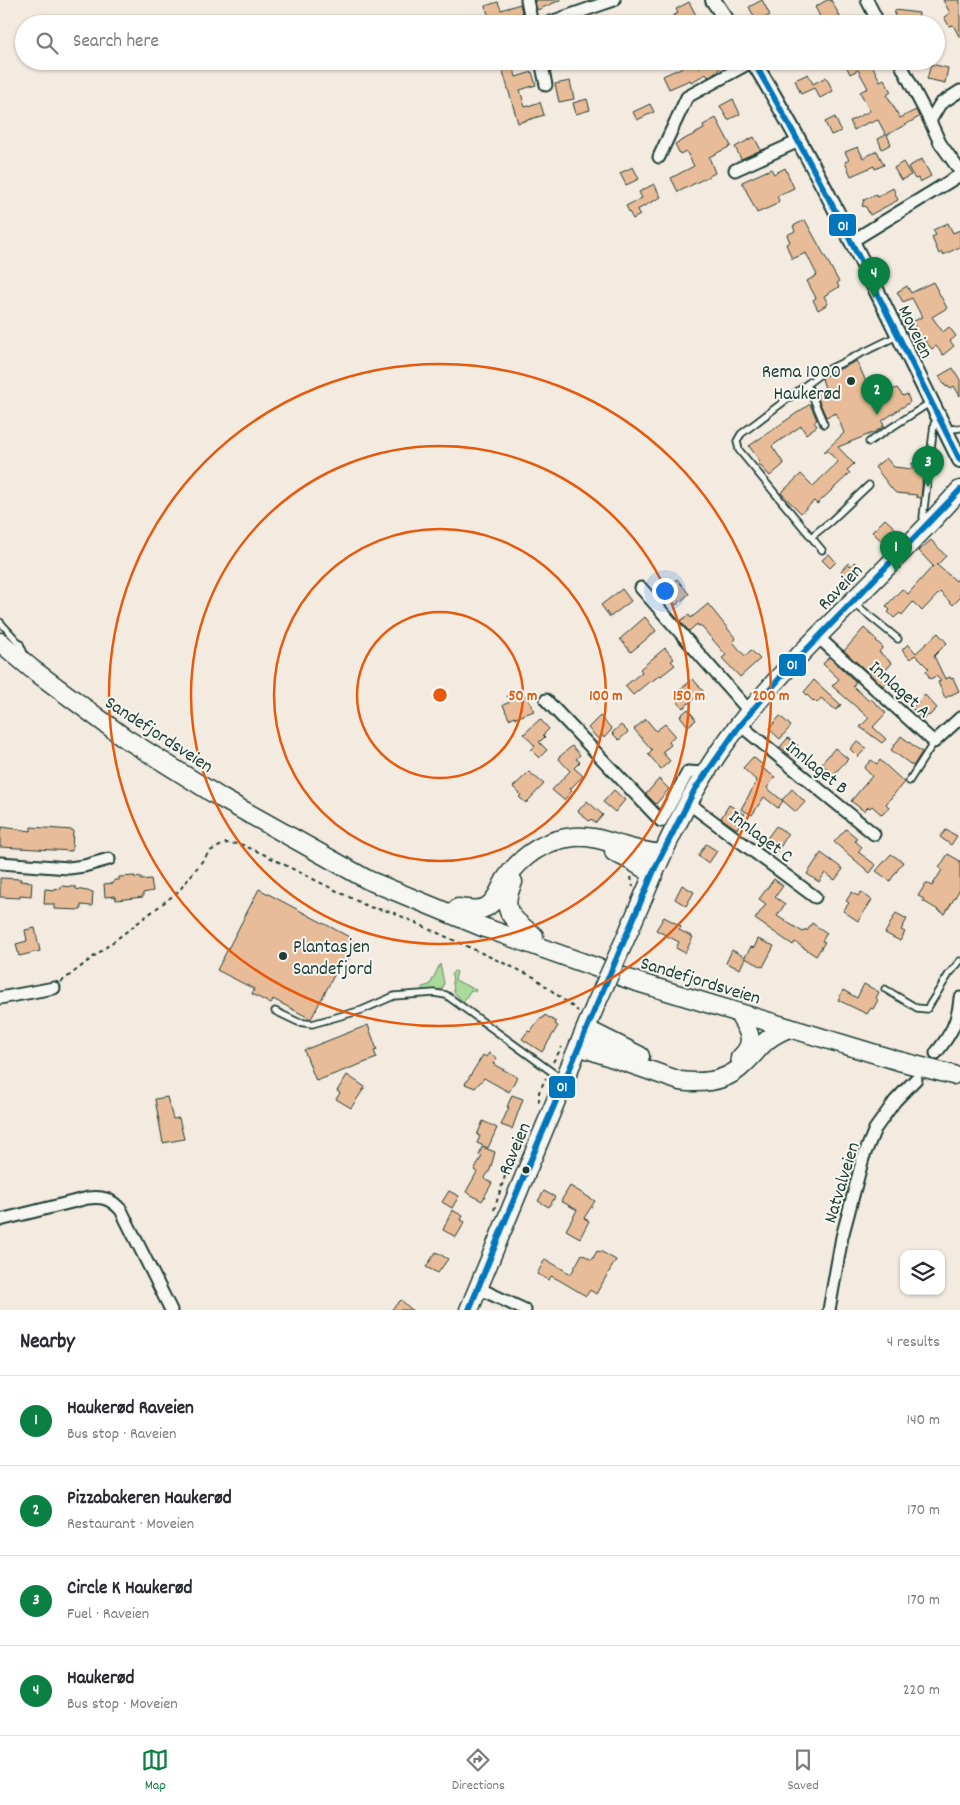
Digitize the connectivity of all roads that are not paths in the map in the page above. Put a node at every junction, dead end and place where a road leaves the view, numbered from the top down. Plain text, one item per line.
1 (527, 0) edge
2 (614, 0) edge
3 (713, 0) edge
4 (867, 0) edge
5 (530, 15) edge
6 (571, 15) edge
7 (723, 15) edge
8 (875, 15) edge
9 (543, 70) edge
10 (737, 70) edge
11 (758, 70) edge
12 (904, 70) edge
13 (546, 85) dead end
14 (960, 91) edge
15 (930, 121) junction
16 (799, 141) junction
17 (659, 157) dead end
18 (735, 170) dead end
19 (960, 171) edge
20 (960, 175) edge
21 (852, 241) junction
22 (899, 335) junction
23 (807, 384) junction
24 (931, 402) junction
25 (824, 424) dead end
26 (942, 424) junction
27 (960, 428) edge
28 (869, 442) dead end
29 (960, 460) edge
30 (869, 486) dead end
31 (960, 490) edge
32 (926, 527) junction
33 (811, 537) junction
34 (822, 550) dead end
35 (640, 588) dead end
36 (853, 602) junction
37 (0, 622) edge
38 (818, 637) junction
39 (898, 639) dead end
40 (0, 642) edge
41 (32, 669) junction
42 (546, 700) dead end
43 (745, 718) junction
44 (960, 718) edge
45 (934, 742) junction
46 (705, 773) junction
47 (909, 781) dead end
48 (687, 802) junction
49 (874, 834) dead end
50 (306, 845) junction
51 (661, 854) junction
52 (109, 859) dead end
53 (0, 862) edge
54 (653, 874) junction
55 (815, 897) dead end
56 (458, 908) junction
57 (534, 936) junction
58 (960, 962) edge
59 (54, 988) road end
60 (885, 989) dead end
61 (0, 998) edge
62 (960, 998) edge
63 (276, 1011) dead end
64 (738, 1013) junction
65 (588, 1016) junction
66 (789, 1028) junction
67 (579, 1046) junction
68 (936, 1054) dead end
69 (957, 1076) edge
70 (916, 1079) dead end
71 (565, 1082) junction
72 (0, 1220) edge
73 (478, 1288) junction
74 (171, 1310) edge
75 (469, 1310) edge
76 (525, 1310) edge
77 (829, 1310) edge

1 - 5 street
2 - 6 street
3 - 7 street
4 - 8 street
9 - 13 street
10 - 17 street
11 - 16 street, Moveien
12 - 15 street
14 - 15 street
15 - 19 street
16 - 18 street
16 - 21 street, Moveien
20 - 21 street
21 - 22 street, Moveien
22 - 23 lane
22 - 24 street, Moveien
23 - 25 lane
23 - 33 lane
24 - 26 street, Moveien
24 - 28 lane
26 - 27 lane
26 - 29 street, Moveien
26 - 32 lane
30 - 33 lane
31 - 32 main road, Raveien
32 - 36 main road, Raveien
33 - 34 lane
35 - 43 street
36 - 38 main road, Raveien
36 - 39 lane
37 - 41 lane
38 - 43 main road, Raveien
38 - 45 street, Innlaget A
40 - 41 main road, Sandefjordsveien
41 - 50 main road, Sandefjordsveien
42 - 46 street
43 - 46 main road, Raveien
43 - 49 street, Innlaget B
44 - 45 street, Innlaget A
45 - 47 lane
46 - 48 main road, Raveien
48 - 51 main road, Raveien
48 - 55 street, Innlaget C
50 - 56 main road, Sandefjordsveien
50 - 64 main road, Sandefjordsveien
51 - 54 main road, Raveien
51 - 56 main road
52 - 53 street
54 - 57 main road
54 - 65 main road, Raveien, bridge
56 - 57 main road, Sandefjordsveien
57 - 69 main road, Sandefjordsveien
58 - 60 lane
59 - 61 street
62 - 68 street
63 - 71 lane
64 - 65 main road
64 - 66 main road, Sandefjordsveien
65 - 67 main road, Raveien
66 - 67 main road
66 - 69 main road, Sandefjordsveien
67 - 71 main road, Raveien
70 - 77 street, Natvalveien
71 - 73 main road, Raveien
72 - 74 street
73 - 75 main road, Raveien
73 - 76 street

